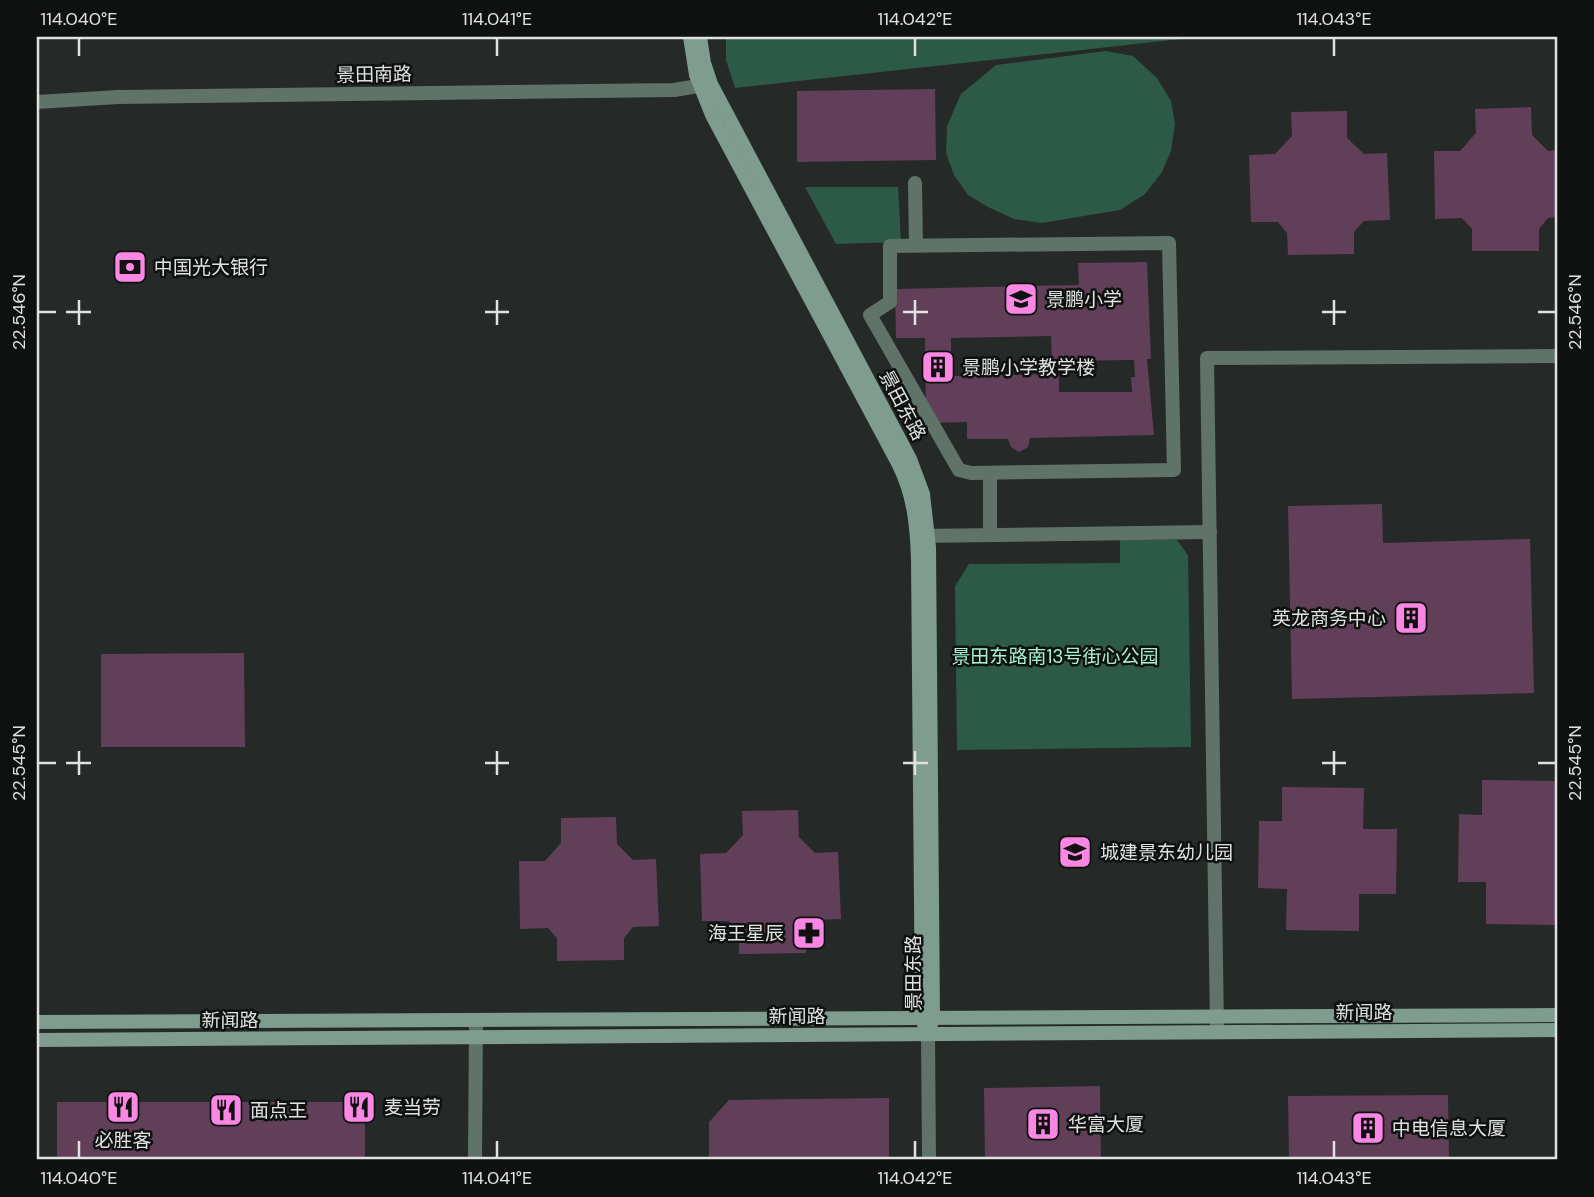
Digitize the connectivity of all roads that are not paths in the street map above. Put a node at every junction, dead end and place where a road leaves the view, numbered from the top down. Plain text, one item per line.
1 (690, 37) edge
2 (700, 37) edge
3 (706, 86) junction
4 (37, 103) edge
5 (915, 183) dead end
6 (916, 245) junction
7 (1557, 356) edge
8 (989, 473) junction
9 (1210, 532) junction
10 (990, 534) junction
11 (922, 536) junction
12 (1557, 1015) edge
13 (1217, 1016) junction
14 (928, 1018) junction
15 (476, 1020) junction
16 (37, 1022) edge
17 (1557, 1031) edge
18 (1217, 1033) junction
19 (928, 1035) junction
20 (476, 1038) junction
21 (37, 1040) edge
22 (475, 1160) edge
23 (929, 1160) edge

1 - 3 street, 景田东路
2 - 3 street, 景田东路
3 - 4 street, 景田南路
3 - 11 street, 景田东路
5 - 6 street
6 - 8 street
6 - 8 street
7 - 9 street
8 - 10 street
9 - 10 street
9 - 13 street
10 - 11 street
11 - 14 street, 景田东路
12 - 13 street, 新闻路
13 - 14 street, 新闻路
13 - 18 street
14 - 15 street, 新闻路
14 - 19 street, 景田东路
15 - 16 street, 新闻路
15 - 20 street
17 - 18 street, 新闻路
18 - 19 street, 新闻路
19 - 20 street, 新闻路
19 - 23 street
20 - 21 street, 新闻路
20 - 22 street

